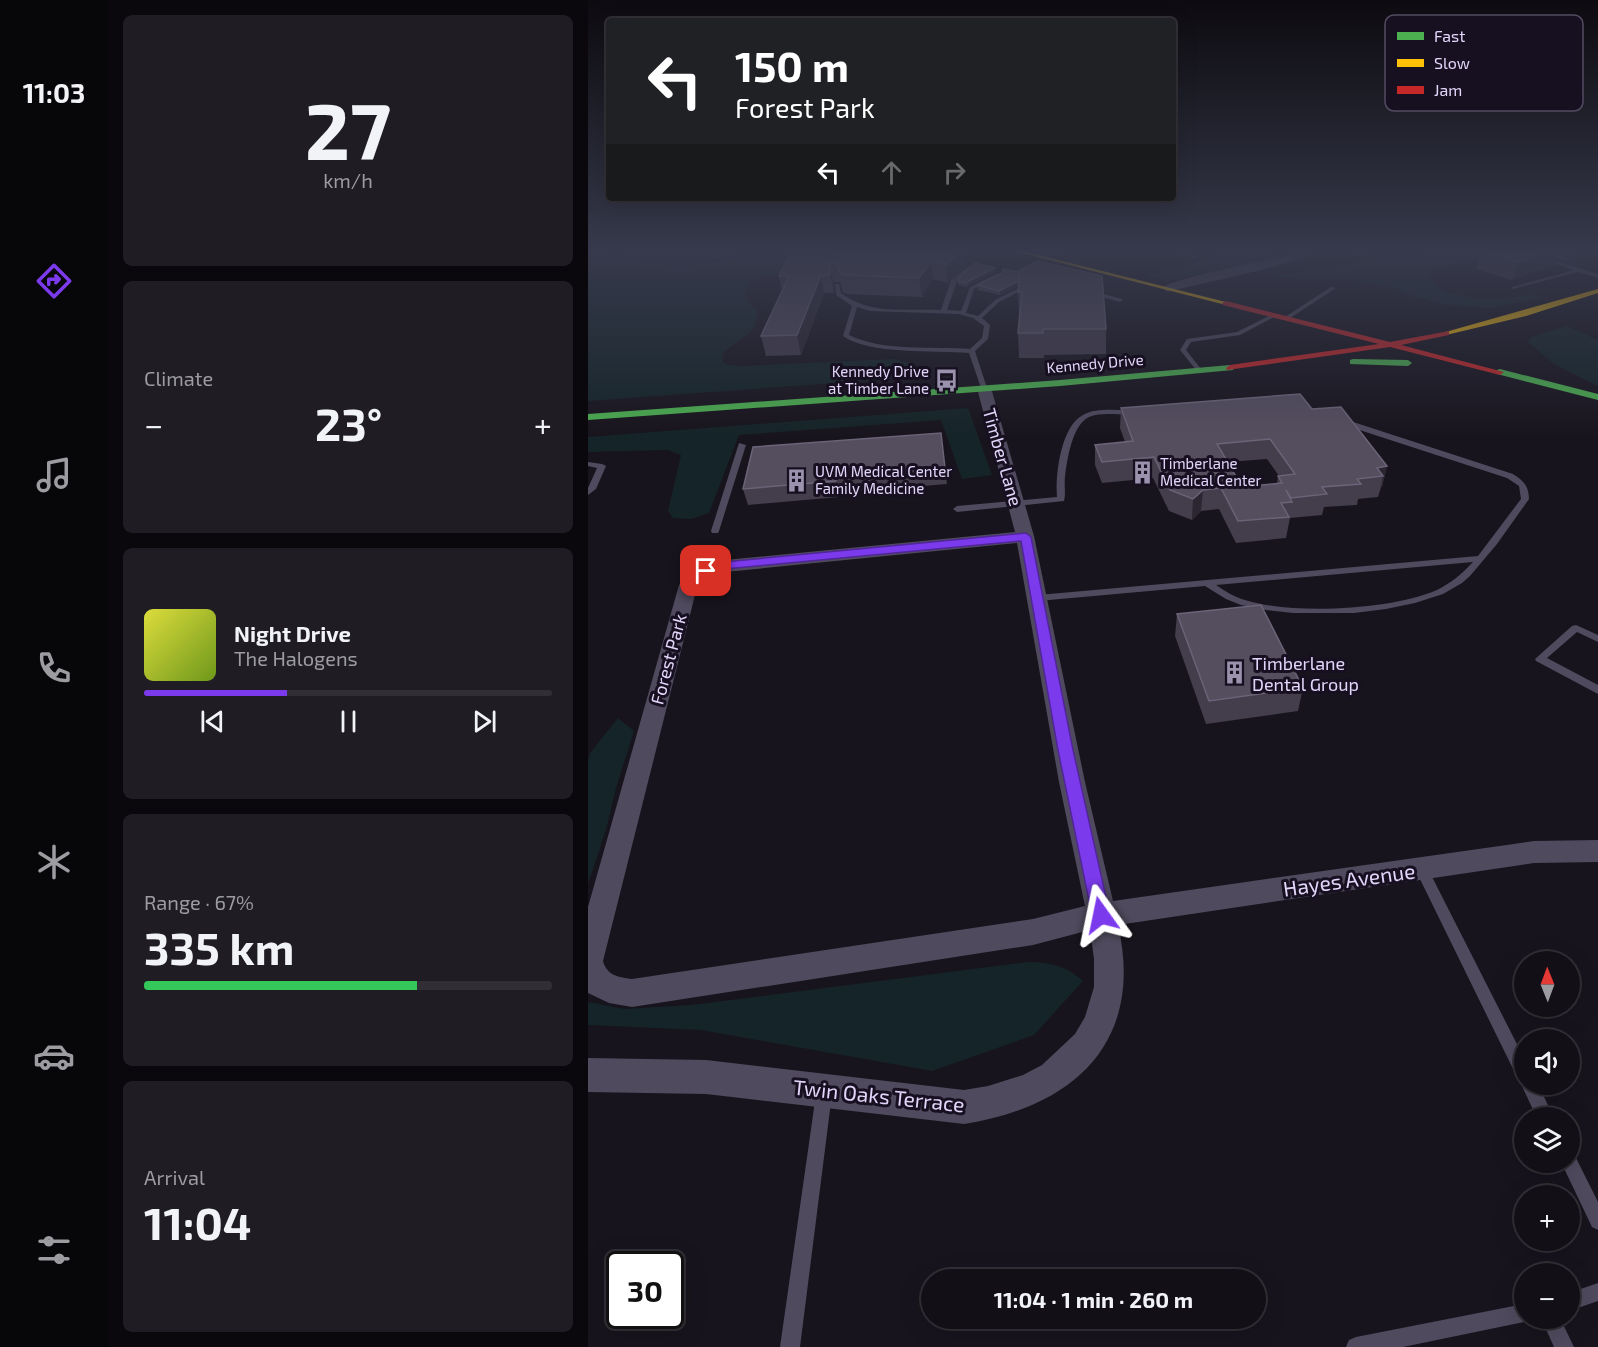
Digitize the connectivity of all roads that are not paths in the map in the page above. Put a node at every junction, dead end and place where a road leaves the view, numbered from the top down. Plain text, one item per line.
1 (852, 314) edge
2 (963, 314) edge
3 (983, 314) edge
4 (1267, 314) edge
5 (1285, 314) edge
6 (1518, 314) edge
7 (1565, 314) edge
8 (1279, 317) junction
9 (979, 318) junction
10 (1335, 332) junction
11 (1457, 343) junction
12 (1382, 344) junction
13 (972, 351) junction
14 (1413, 351) junction
15 (1351, 355) junction
16 (1476, 367) junction
17 (1198, 370) junction
18 (985, 393) junction
19 (1598, 398) edge
20 (1145, 411) edge
21 (588, 417) edge
22 (1330, 417) edge
23 (588, 424) edge
24 (742, 445) dead end
25 (588, 464) edge
26 (588, 493) edge
27 (1017, 503) junction
28 (957, 509) dead end
29 (715, 531) dead end
30 (1026, 537) junction
31 (1478, 559) junction
32 (1208, 584) junction
33 (1038, 598) junction
34 (1598, 639) edge
35 (1598, 690) edge
36 (1595, 848) edge
37 (1421, 868) junction
38 (1101, 915) junction
39 (588, 962) edge
40 (1514, 1054) edge
41 (588, 1075) edge
42 (825, 1091) junction
43 (1574, 1173) edge
44 (1598, 1221) edge
45 (1598, 1292) edge
46 (1580, 1298) edge
47 (1514, 1315) edge
48 (1555, 1329) edge
49 (790, 1347) edge
50 (1356, 1347) edge
51 (1564, 1347) edge

1 - 13 lane
2 - 9 lane
3 - 9 lane
4 - 8 main road
5 - 8 lane
6 - 12 main road, Kennedy Drive
7 - 11 main road, Kennedy Drive
8 - 10 main road
8 - 17 lane
9 - 13 lane
10 - 12 main road
10 - 15 main road
11 - 14 main road, Kennedy Drive
11 - 16 main road
12 - 14 main road
12 - 15 main road, Kennedy Drive
13 - 18 lane
14 - 15 main road, Kennedy Drive
14 - 16 main road
15 - 16 main road
15 - 17 main road, Kennedy Drive
15 - 18 main road, Kennedy Drive
16 - 19 main road
17 - 18 main road, Kennedy Drive
18 - 21 main road, Kennedy Drive
18 - 23 main road, Kennedy Drive
18 - 27 street, Timber Lane
20 - 27 lane
22 - 31 lane
24 - 29 lane
25 - 26 lane
27 - 28 lane
27 - 30 street, Timber Lane
30 - 33 street, Timber Lane
30 - 39 street, Forest Park
31 - 32 lane
31 - 32 lane
32 - 33 lane
33 - 38 street, Timber Lane
34 - 35 lane
36 - 37 street, Hayes Avenue
37 - 38 street, Hayes Avenue
37 - 40 lane
38 - 39 street, Forest Park
38 - 42 street, Twin Oaks Terrace
41 - 42 street, Twin Oaks Terrace
42 - 49 lane
43 - 44 lane
45 - 46 lane
47 - 50 lane
48 - 51 lane

